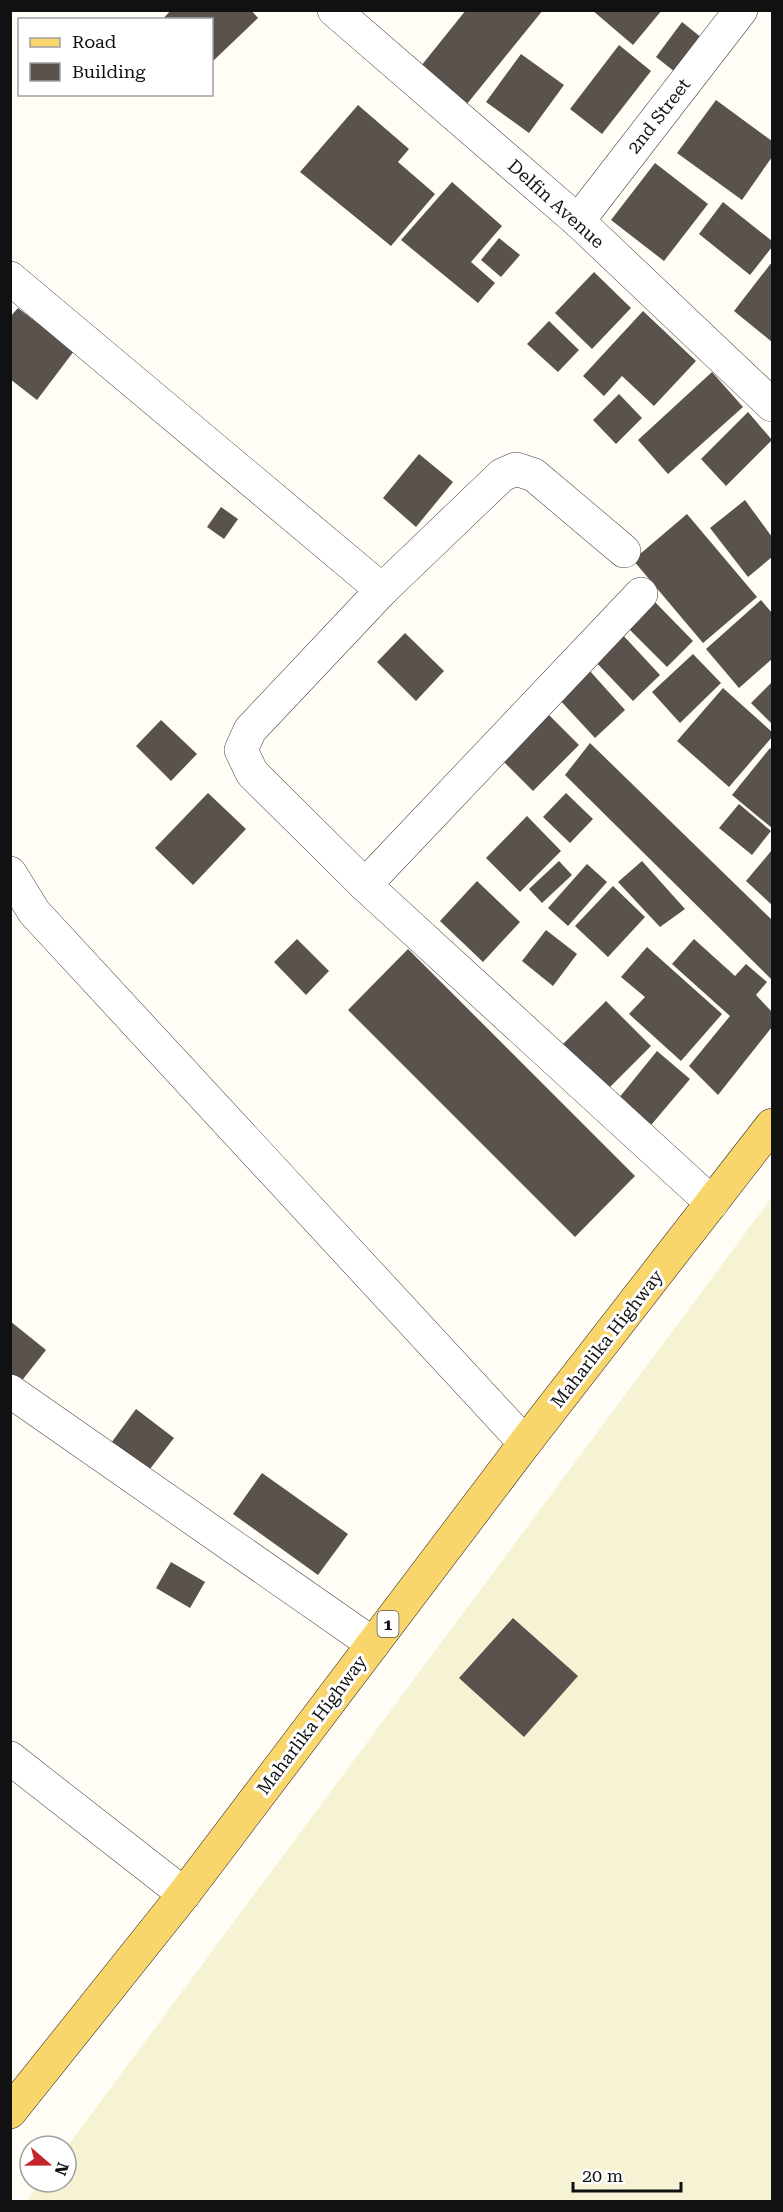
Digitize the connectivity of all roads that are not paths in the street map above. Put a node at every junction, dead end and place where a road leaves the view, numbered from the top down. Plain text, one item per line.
1 (334, 10) edge
2 (741, 10) edge
3 (578, 221) junction
4 (10, 278) edge
5 (772, 405) edge
6 (624, 551) dead end
7 (382, 590) junction
8 (641, 594) dead end
9 (10, 873) edge
10 (364, 885) junction
11 (768, 1131) edge
12 (712, 1203) junction
13 (10, 1391) edge
14 (525, 1443) junction
15 (373, 1644) junction
16 (10, 1758) edge
17 (184, 1894) junction
18 (10, 2112) edge

1 - 3 street, Delfin Avenue
2 - 3 street, 2nd Street
3 - 5 street, Delfin Avenue
4 - 7 street
6 - 7 street
7 - 10 street
8 - 10 street
9 - 14 street
10 - 12 street
11 - 12 main road, Maharlika Highway / 1
12 - 14 main road, Maharlika Highway / 1
13 - 15 street
14 - 15 main road, Maharlika Highway / 1
15 - 17 main road, Maharlika Highway / 1
16 - 17 street
17 - 18 main road, Maharlika Highway / 1

